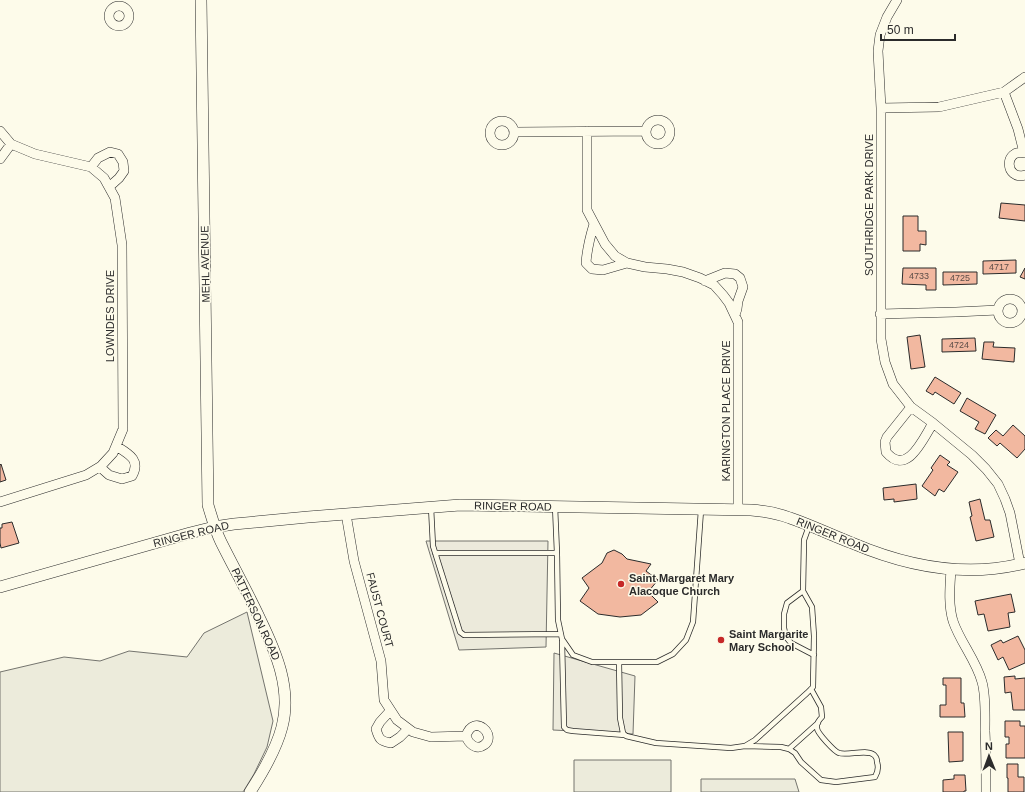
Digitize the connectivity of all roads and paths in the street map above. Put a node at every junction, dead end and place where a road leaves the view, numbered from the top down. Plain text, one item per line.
1 (201, 0) edge
2 (897, 0) edge
3 (1025, 78) edge
4 (1004, 92) junction
5 (881, 108) junction
6 (0, 131) edge
7 (646, 131) dead end
8 (515, 132) dead end
9 (587, 132) junction
10 (10, 144) junction
11 (1024, 153) edge
12 (0, 159) edge
13 (91, 167) junction
14 (1025, 176) edge
15 (109, 187) junction
16 (594, 224) junction
17 (627, 263) junction
18 (705, 281) junction
19 (998, 310) dead end
20 (880, 314) junction
21 (735, 315) junction
22 (911, 407) junction
23 (933, 423) junction
24 (116, 446) junction
25 (100, 467) junction
26 (0, 502) edge
27 (555, 506) junction
28 (431, 507) junction
29 (701, 508) junction
30 (738, 509) junction
31 (346, 514) junction
32 (809, 526) junction
33 (214, 527) junction
34 (435, 553) junction
35 (557, 553) junction
36 (1022, 564) edge
37 (951, 569) junction
38 (0, 587) edge
39 (803, 591) junction
40 (562, 637) junction
41 (814, 655) junction
42 (619, 662) junction
43 (811, 689) junction
44 (390, 711) junction
45 (818, 723) junction
46 (408, 729) junction
47 (625, 735) junction
48 (466, 736) dead end
49 (745, 746) junction
50 (790, 749) junction
51 (250, 792) edge
52 (986, 792) edge

1 - 33 street, MEHL AVENUE
2 - 5 street, SOUTHRIDGE PARK DRIVE
3 - 4 street
4 - 5 street
4 - 11 street
5 - 20 street, SOUTHRIDGE PARK DRIVE
6 - 10 street
7 - 9 street
8 - 9 street
9 - 16 street, KARINGTON PLACE DRIVE
10 - 12 street
10 - 13 street
11 - 14 street
13 - 15 street, LOWNDES DRIVE
13 - 15 street
15 - 24 street, LOWNDES DRIVE
16 - 17 street, KARINGTON PLACE DRIVE
16 - 17 street, KARINGTON PLACE DRIVE
17 - 18 street, KARINGTON PLACE DRIVE
18 - 21 street, KARINGTON PLACE DRIVE
18 - 21 street, KARINGTON PLACE DRIVE
19 - 20 street
20 - 22 street, SOUTHRIDGE PARK DRIVE
21 - 30 street, KARINGTON PLACE DRIVE
22 - 23 street, SOUTHRIDGE PARK DRIVE
22 - 23 street
23 - 36 street, SOUTHRIDGE PARK DRIVE
24 - 25 street, LOWNDES DRIVE
24 - 25 street
25 - 26 street, LOWNDES DRIVE
27 - 28 street, RINGER ROAD
27 - 29 street, RINGER ROAD
27 - 35 lane
28 - 31 street, RINGER ROAD
28 - 34 lane
29 - 30 street, RINGER ROAD
29 - 42 lane
30 - 32 street, RINGER ROAD
31 - 33 street, RINGER ROAD
31 - 44 street, FAUST COURT
32 - 37 street, RINGER ROAD
32 - 39 lane
33 - 38 street, RINGER ROAD
33 - 51 street, PATTERSON ROAD
34 - 35 lane
34 - 40 lane
35 - 40 lane
36 - 37 street, RINGER ROAD
37 - 52 street
39 - 41 lane
39 - 41 lane
40 - 42 lane
40 - 47 lane
41 - 43 lane
42 - 47 lane
43 - 45 lane
43 - 49 lane
44 - 46 street, FAUST COURT
44 - 46 street
45 - 50 lane
45 - 50 lane
46 - 48 street, FAUST COURT
47 - 49 lane
49 - 50 lane

